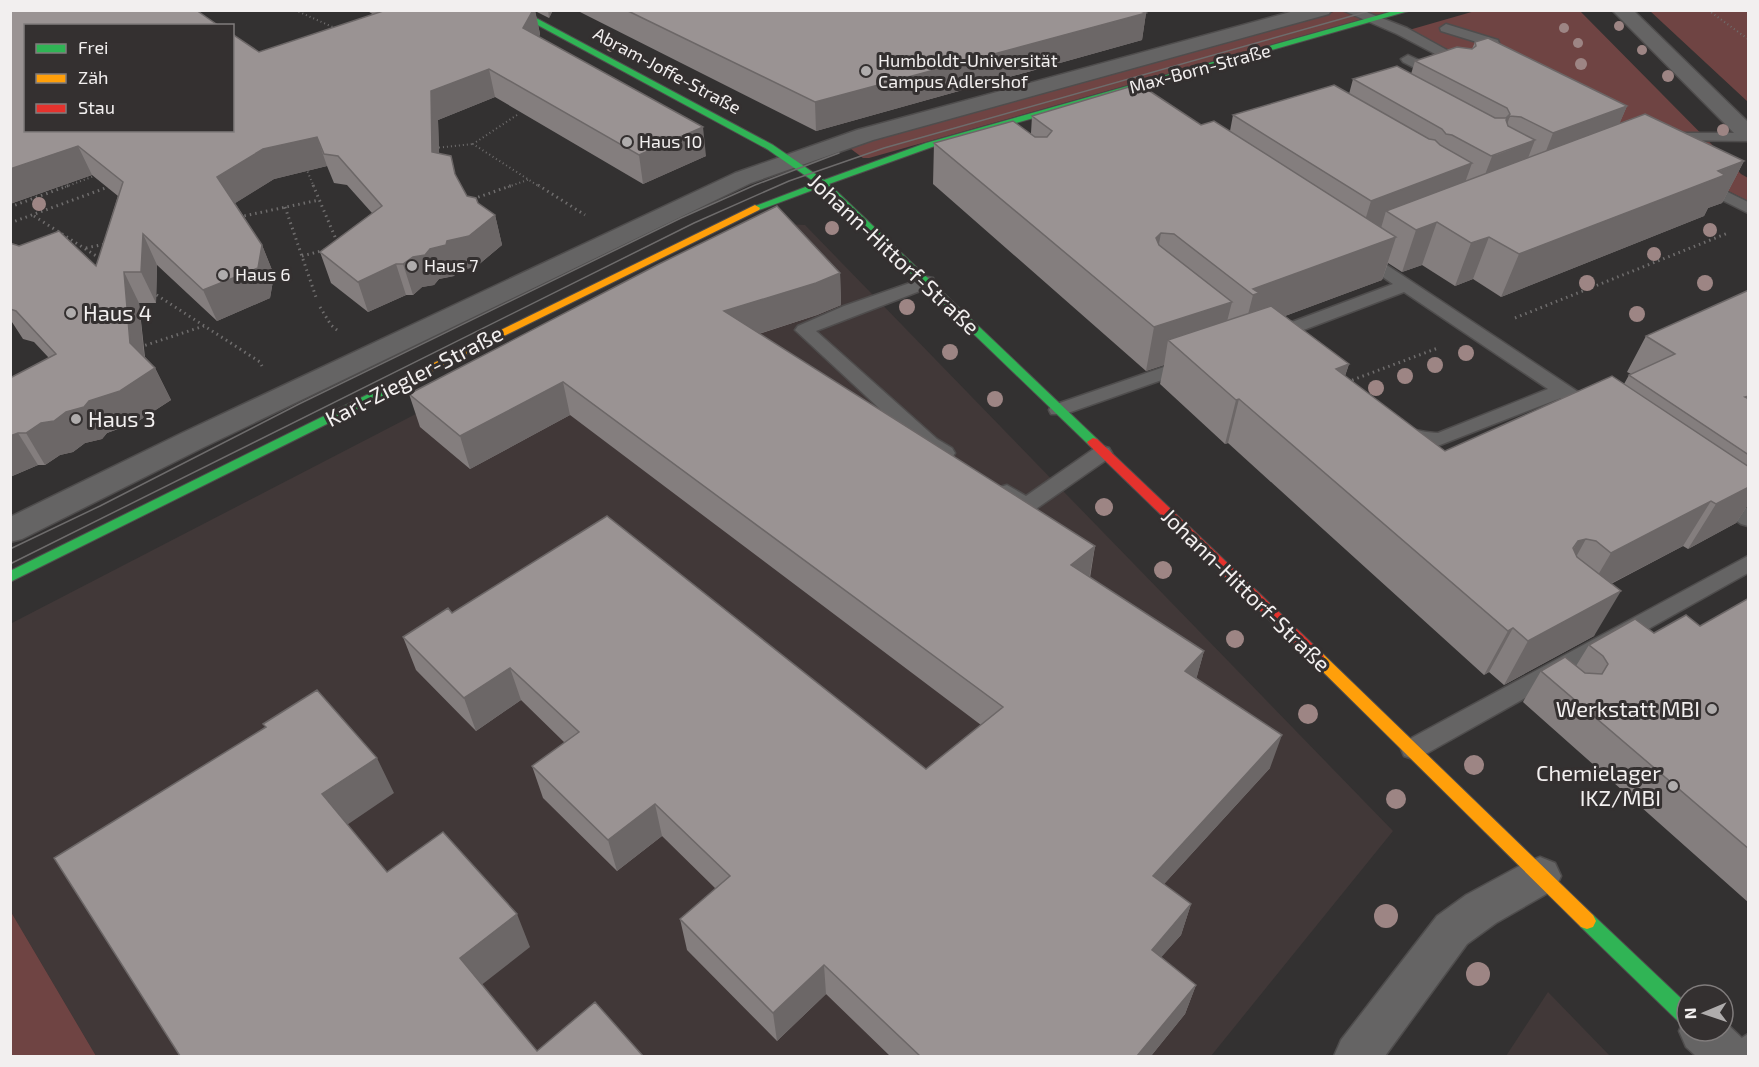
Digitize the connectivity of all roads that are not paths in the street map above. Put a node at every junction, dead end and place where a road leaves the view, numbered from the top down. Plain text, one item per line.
1 (514, 10) edge
2 (1322, 10) edge
3 (1348, 10) edge
4 (1408, 10) edge
5 (1621, 10) edge
6 (1462, 17) dead end
7 (1374, 21) junction
8 (1446, 28) junction
9 (1422, 42) junction
10 (1493, 43) edge
11 (1407, 59) dead end
12 (1481, 72) edge
13 (1454, 83) edge
14 (1116, 92) junction
15 (1133, 103) edge
16 (982, 130) junction
17 (1749, 136) edge
18 (1651, 137) edge
19 (1000, 144) edge
20 (796, 163) junction
21 (1689, 177) edge
22 (821, 182) junction
23 (1749, 208) edge
24 (1378, 243) edge
25 (927, 282) junction
26 (1406, 285) junction
27 (1280, 354) edge
28 (1202, 360) edge
29 (1563, 390) junction
30 (1058, 410) junction
31 (1612, 424) edge
32 (1386, 427) edge
33 (1102, 453) junction
34 (957, 460) edge
35 (994, 483) edge
36 (1700, 485) edge
37 (1749, 519) edge
38 (10, 531) edge
39 (1749, 564) edge
40 (10, 577) edge
41 (1413, 749) junction
42 (1540, 876) junction
43 (1675, 1005) edge
44 (1714, 1043) edge
45 (1749, 1049) edge
46 (1357, 1056) edge
47 (1728, 1056) edge
48 (1739, 1056) edge

1 - 20 street, Abram-Joffe-Straße
2 - 20 street, Max-Born-Straße
3 - 7 lane
4 - 7 street, Max-Born-Straße
5 - 17 street
6 - 8 lane
7 - 9 lane
7 - 14 street, Max-Born-Straße
8 - 9 lane
8 - 10 lane
9 - 12 lane
11 - 13 lane
14 - 15 lane
14 - 16 street, Max-Born-Straße
16 - 19 lane
16 - 22 street, Max-Born-Straße
17 - 18 lane
20 - 22 street, Johann-Hittorf-Straße
20 - 38 street, Karl-Ziegler-Straße
21 - 23 lane
22 - 25 street, Johann-Hittorf-Straße
22 - 40 street, Karl-Ziegler-Straße
24 - 26 lane
25 - 30 street, Johann-Hittorf-Straße
25 - 34 lane
26 - 27 lane
26 - 29 lane
28 - 30 lane
29 - 31 lane
29 - 32 lane
30 - 33 street, Johann-Hittorf-Straße
33 - 35 lane
33 - 41 street, Johann-Hittorf-Straße
36 - 37 lane
39 - 41 lane
41 - 42 street, Johann-Hittorf-Straße
42 - 43 street, Johann-Hittorf-Straße
42 - 46 street
44 - 47 street
45 - 48 lane

